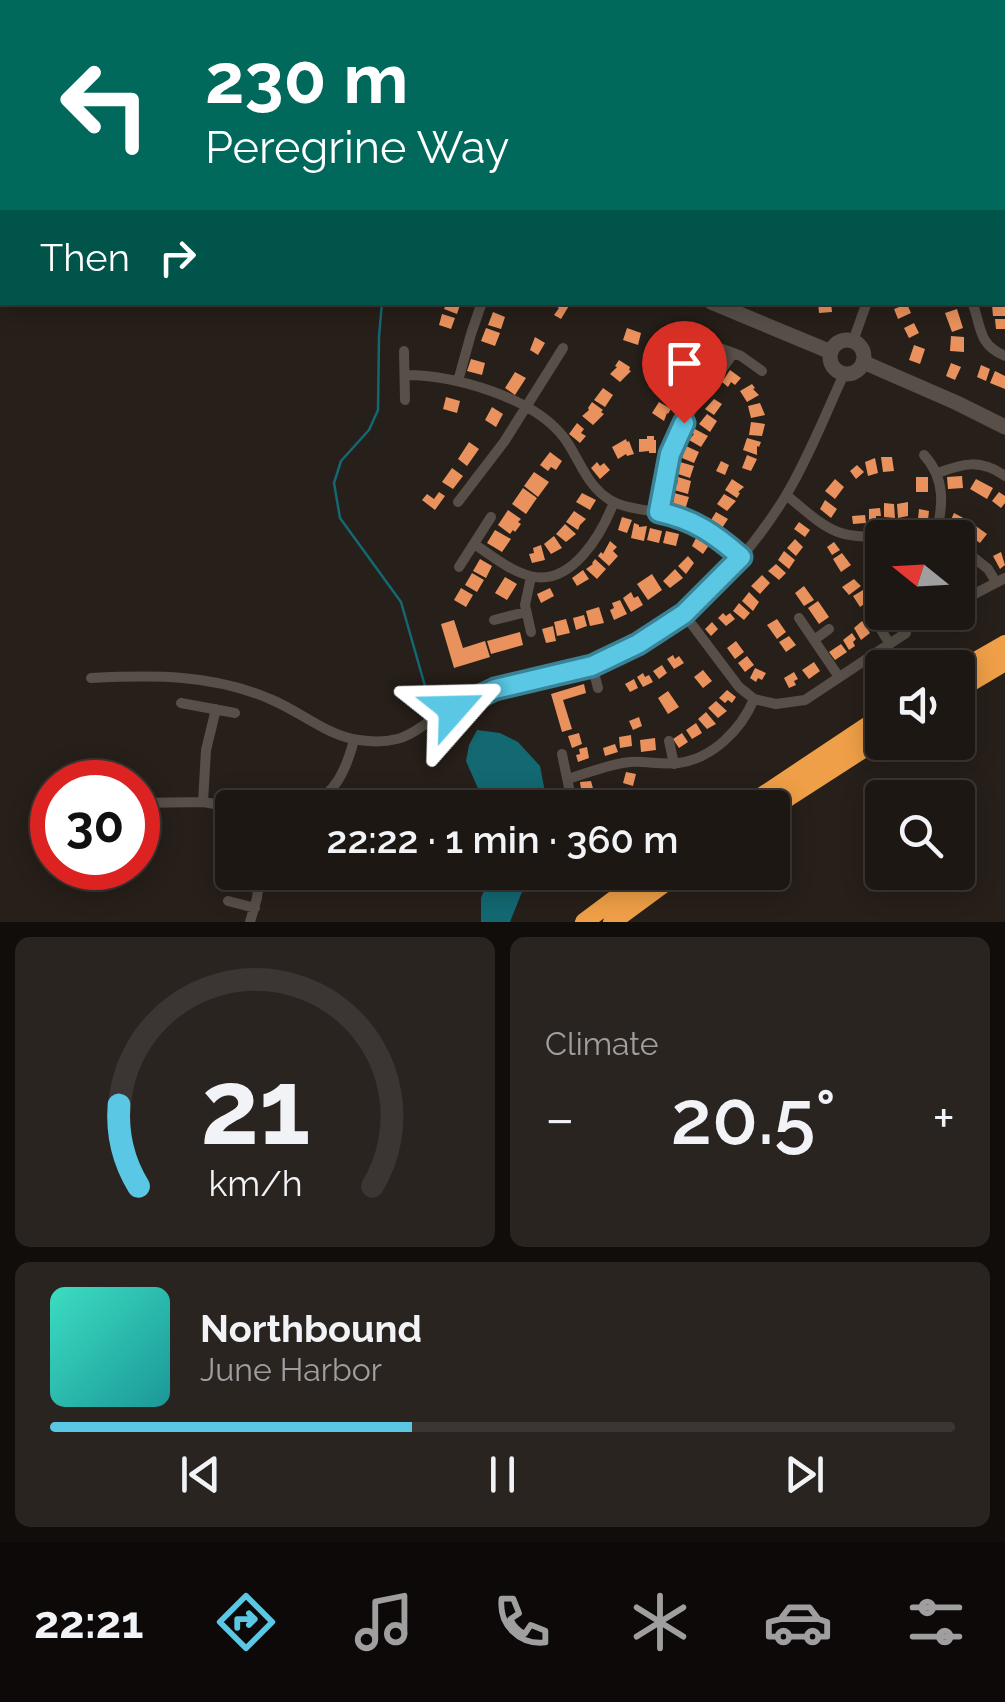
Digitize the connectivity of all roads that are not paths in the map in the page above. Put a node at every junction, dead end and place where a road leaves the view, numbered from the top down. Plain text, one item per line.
1 (481, 305) edge
2 (718, 305) edge
3 (866, 305) edge
4 (973, 305) edge
5 (699, 340) dead end
6 (852, 341) junction
7 (562, 348) dead end
8 (404, 351) dead end
9 (832, 352) junction
10 (733, 353) junction
11 (1005, 356) edge
12 (864, 362) junction
13 (762, 371) dead end
14 (844, 374) junction
15 (405, 375) junction
16 (458, 381) junction
17 (405, 400) dead end
18 (527, 408) junction
19 (1005, 427) edge
20 (978, 447) dead end
21 (924, 455) dead end
22 (976, 463) junction
23 (938, 473) junction
24 (1005, 476) edge
25 (786, 495) junction
26 (458, 502) dead end
27 (614, 502) junction
28 (659, 512) junction
29 (492, 516) dead end
30 (940, 520) edge
31 (865, 536) edge
32 (474, 544) junction
33 (741, 557) junction
34 (975, 559) edge
35 (459, 568) dead end
36 (531, 576) junction
37 (1001, 580) edge
38 (975, 593) edge
39 (526, 612) junction
40 (684, 614) junction
41 (799, 618) dead end
42 (494, 620) dead end
43 (830, 629) dead end
44 (881, 630) edge
45 (531, 632) dead end
46 (906, 632) dead end
47 (814, 640) junction
48 (889, 643) junction
49 (1005, 644) edge
50 (975, 661) edge
51 (1005, 662) edge
52 (592, 666) junction
53 (839, 677) junction
54 (92, 678) dead end
55 (975, 680) edge
56 (598, 688) dead end
57 (754, 699) junction
58 (181, 702) dead end
59 (216, 709) junction
60 (235, 714) dead end
61 (865, 727) edge
62 (354, 740) junction
63 (669, 741) dead end
64 (865, 748) edge
65 (562, 754) dead end
66 (674, 764) junction
67 (568, 779) junction
68 (331, 790) edge
69 (570, 790) edge
70 (771, 790) edge
71 (790, 796) edge
72 (202, 802) junction
73 (160, 803) edge
74 (215, 804) edge
75 (258, 890) edge
76 (627, 890) edge
77 (656, 890) edge
78 (228, 900) dead end
79 (255, 908) junction
80 (250, 922) edge
81 (584, 922) edge
82 (612, 922) edge

1 - 16 street
2 - 9 street
3 - 6 street
4 - 11 street
5 - 10 street
6 - 9 street
6 - 12 street
7 - 18 street
8 - 15 street
9 - 14 street
10 - 13 street
10 - 28 street
12 - 14 street
12 - 19 street
14 - 25 street
15 - 16 street
15 - 17 street
16 - 18 street
18 - 26 street
18 - 27 street
20 - 22 street
21 - 23 street
22 - 23 street
22 - 24 street
23 - 30 street
25 - 31 street
25 - 33 street
27 - 28 street
27 - 36 street
28 - 33 street
29 - 32 street
32 - 35 street
32 - 36 street
33 - 40 street
34 - 37 street
36 - 39 street
37 - 38 street
39 - 42 street
39 - 45 street
40 - 52 street
40 - 57 street
41 - 47 street
43 - 47 street
44 - 48 street
46 - 48 street
47 - 53 street
48 - 53 street
49 - 50 highway
51 - 55 highway
52 - 56 street
52 - 62 street
53 - 57 street
54 - 62 street
57 - 66 street
58 - 59 street
59 - 60 street
59 - 72 street
61 - 70 highway
62 - 68 street
63 - 66 street
64 - 71 highway
65 - 67 street
66 - 67 street
67 - 69 street
72 - 73 street
72 - 74 street
75 - 79 street
76 - 81 highway
77 - 82 highway
78 - 79 street
79 - 80 street

